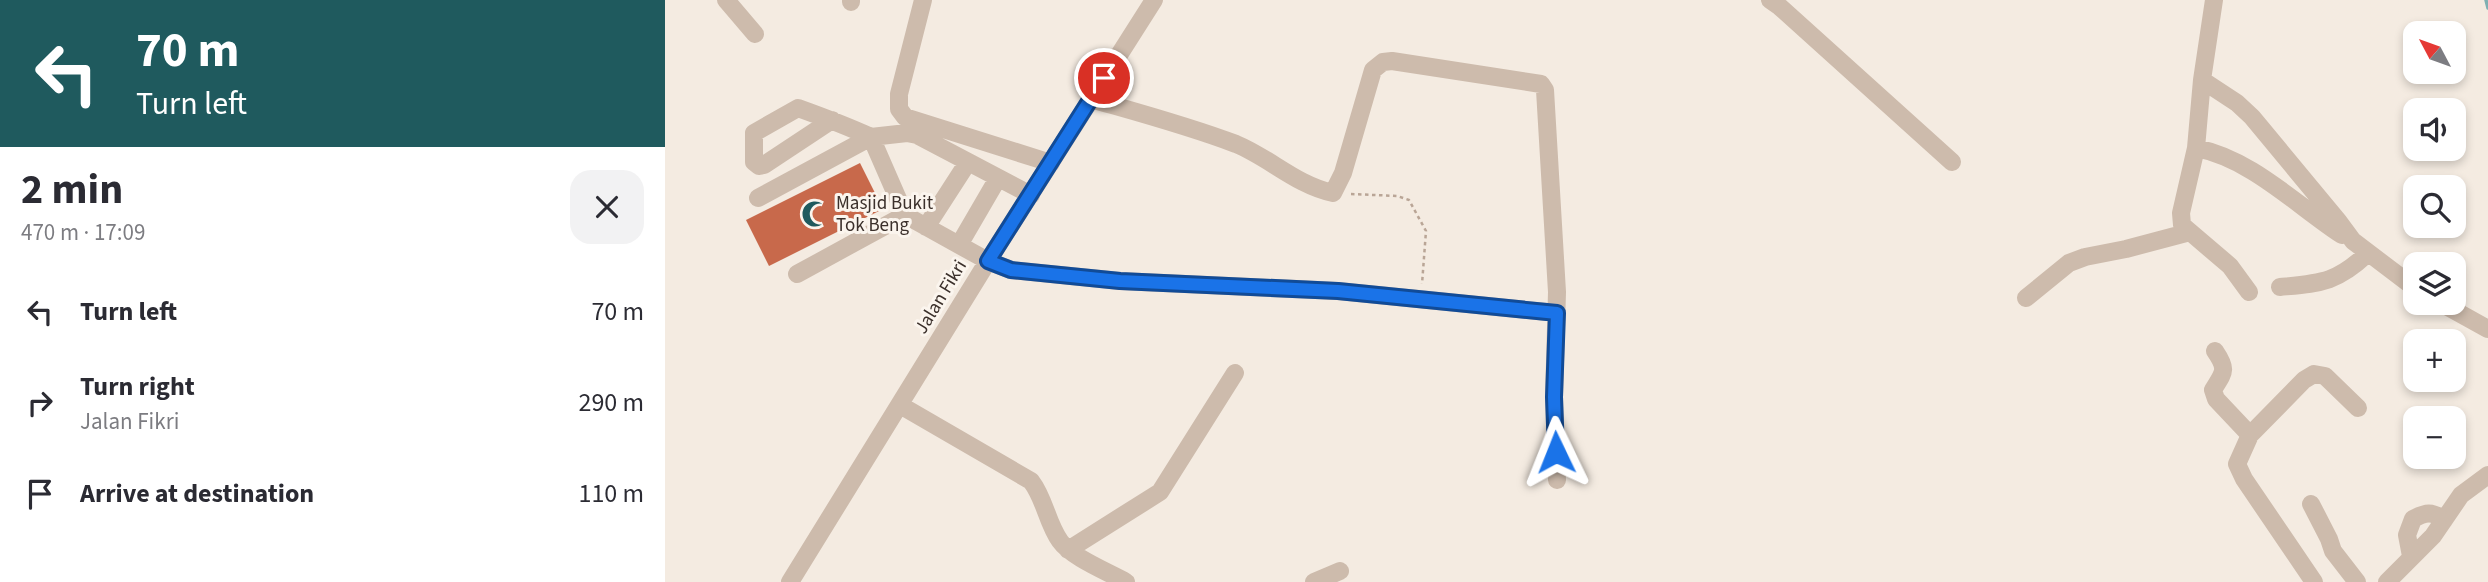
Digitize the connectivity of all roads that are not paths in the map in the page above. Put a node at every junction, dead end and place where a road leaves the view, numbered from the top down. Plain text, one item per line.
1 (726, 0) edge
2 (923, 0) edge
3 (1154, 0) edge
4 (1770, 0) edge
5 (2214, 0) edge
6 (755, 34) dead end
7 (2202, 80) junction
8 (1091, 99) junction
9 (832, 120) dead end
10 (871, 137) junction
11 (2196, 148) junction
12 (968, 162) junction
13 (1952, 162) dead end
14 (1051, 163) junction
15 (998, 178) junction
16 (1031, 195) junction
17 (758, 198) dead end
18 (905, 215) junction
19 (926, 227) junction
20 (2189, 232) junction
21 (2353, 241) junction
22 (959, 245) junction
23 (2367, 254) junction
24 (988, 261) junction
25 (797, 274) dead end
26 (2403, 280) edge
27 (2280, 288) dead end
28 (2249, 292) dead end
29 (2027, 298) dead end
30 (1557, 313) junction
31 (2463, 315) edge
32 (2488, 329) edge
33 (2215, 351) dead end
34 (1235, 373) dead end
35 (900, 405) junction
36 (2358, 408) dead end
37 (2250, 435) junction
38 (2488, 475) edge
39 (1557, 480) dead end
40 (2311, 504) dead end
41 (2444, 520) junction
42 (1068, 550) junction
43 (2411, 556) junction
44 (1340, 571) dead end
45 (790, 582) edge
46 (1126, 582) edge
47 (1314, 582) edge
48 (2314, 582) edge
49 (2357, 582) edge
50 (2387, 582) edge

1 - 6 street
2 - 14 street
3 - 8 street, Jalan Fikri
4 - 13 street
5 - 7 street
7 - 11 street
7 - 21 street
8 - 14 street, Jalan Fikri
8 - 30 street
9 - 10 street
10 - 12 street
10 - 17 street
10 - 18 street
11 - 20 street
11 - 21 street
12 - 15 street
12 - 19 street
14 - 16 street, Jalan Fikri
15 - 16 street
15 - 22 street
16 - 24 street, Jalan Fikri
18 - 19 street
18 - 25 street
19 - 22 street
20 - 28 street
20 - 29 street
21 - 23 street
22 - 24 street
23 - 26 street
23 - 27 street
24 - 30 street
24 - 35 street, Jalan Fikri
30 - 39 street
31 - 32 street
33 - 37 street
34 - 42 street
35 - 42 street
35 - 45 street, Jalan Fikri
36 - 37 street
37 - 48 street
38 - 41 street
40 - 49 street
41 - 43 street
41 - 43 street
42 - 46 street
43 - 50 street
44 - 47 street

